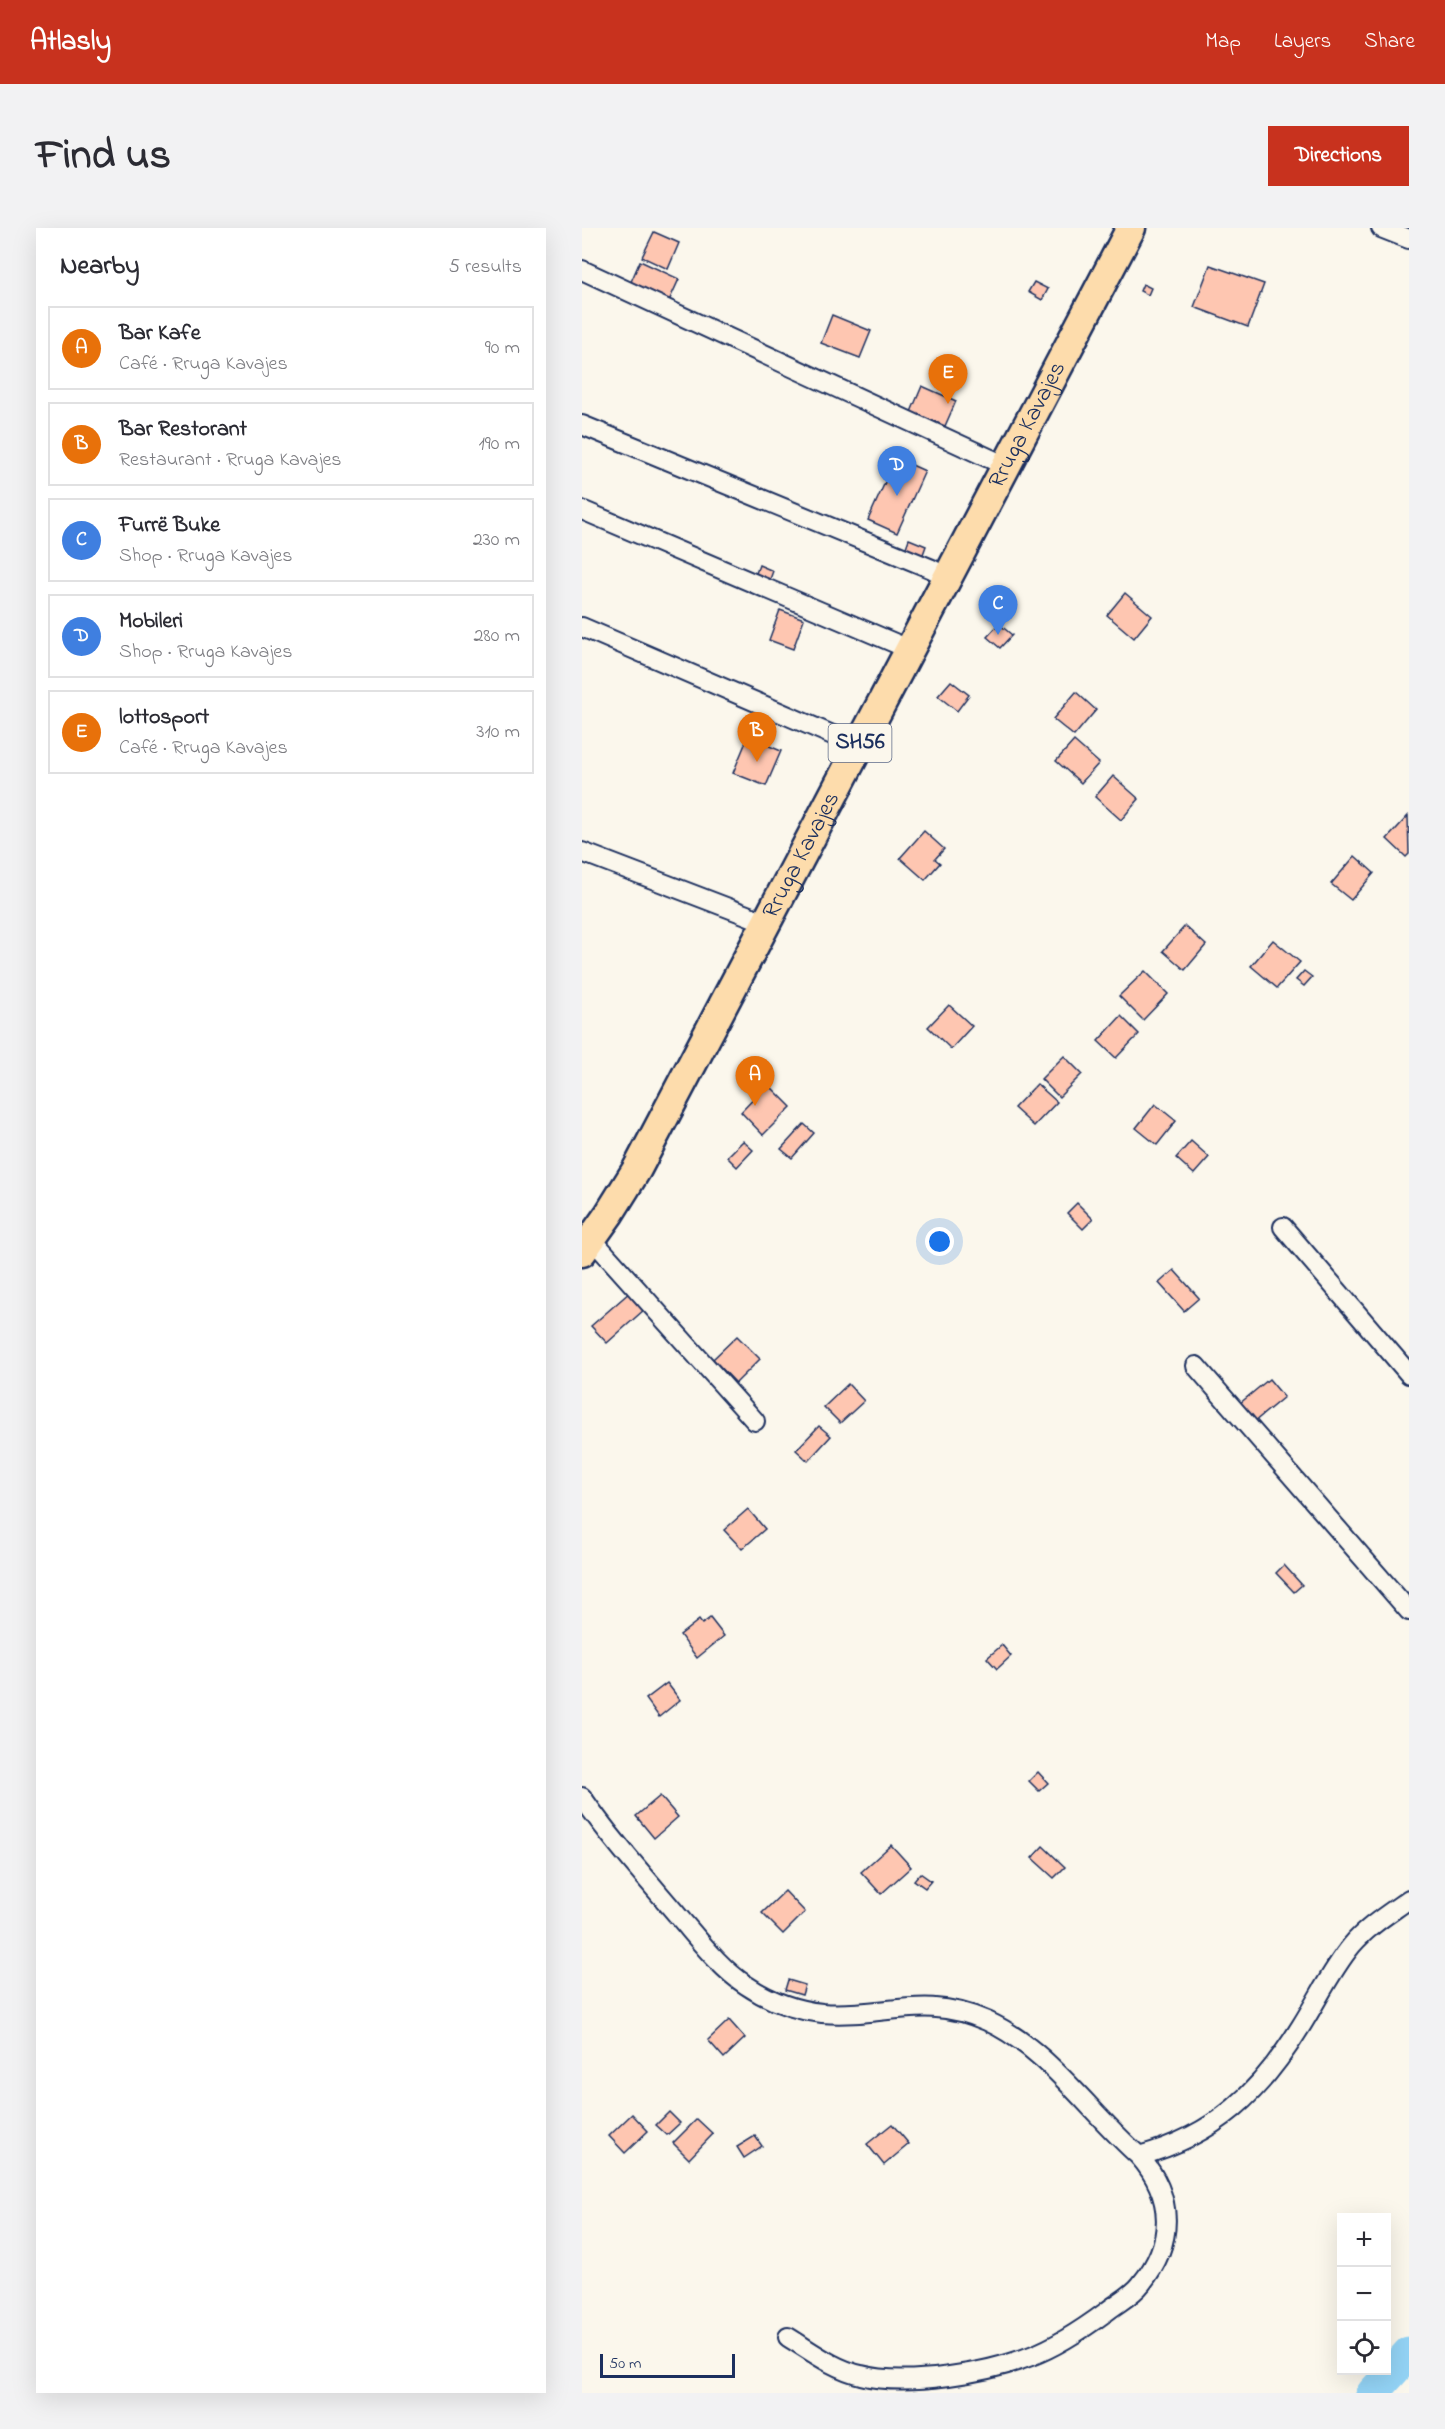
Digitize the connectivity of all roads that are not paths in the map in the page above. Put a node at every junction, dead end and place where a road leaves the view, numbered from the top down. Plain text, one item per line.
1 (1131, 228) edge
2 (1381, 228) edge
3 (1409, 239) edge
4 (582, 270) edge
5 (582, 425) edge
6 (1006, 466) junction
7 (582, 510) edge
8 (948, 578) junction
9 (582, 627) edge
10 (910, 650) junction
11 (858, 747) junction
12 (582, 852) edge
13 (765, 922) junction
14 (1283, 1227) dead end
15 (587, 1246) edge
16 (1196, 1366) dead end
17 (1409, 1374) edge
18 (755, 1420) dead end
19 (1409, 1611) edge
20 (582, 1797) edge
21 (1409, 1899) edge
22 (1139, 2156) junction
23 (788, 2337) dead end

1 - 6 main road, Rruga Kavajes / SH56
2 - 3 street
4 - 6 street
5 - 8 street
6 - 8 main road, Rruga Kavajes / SH56
7 - 10 street
8 - 10 main road, Rruga Kavajes / SH56
9 - 11 street
10 - 11 main road, Rruga Kavajes / SH56
11 - 13 main road, Rruga Kavajes / SH56
12 - 13 street
13 - 15 main road, Rruga Kavajes / SH56
14 - 17 street
15 - 18 street
16 - 19 street
20 - 22 street
21 - 22 street
22 - 23 street

